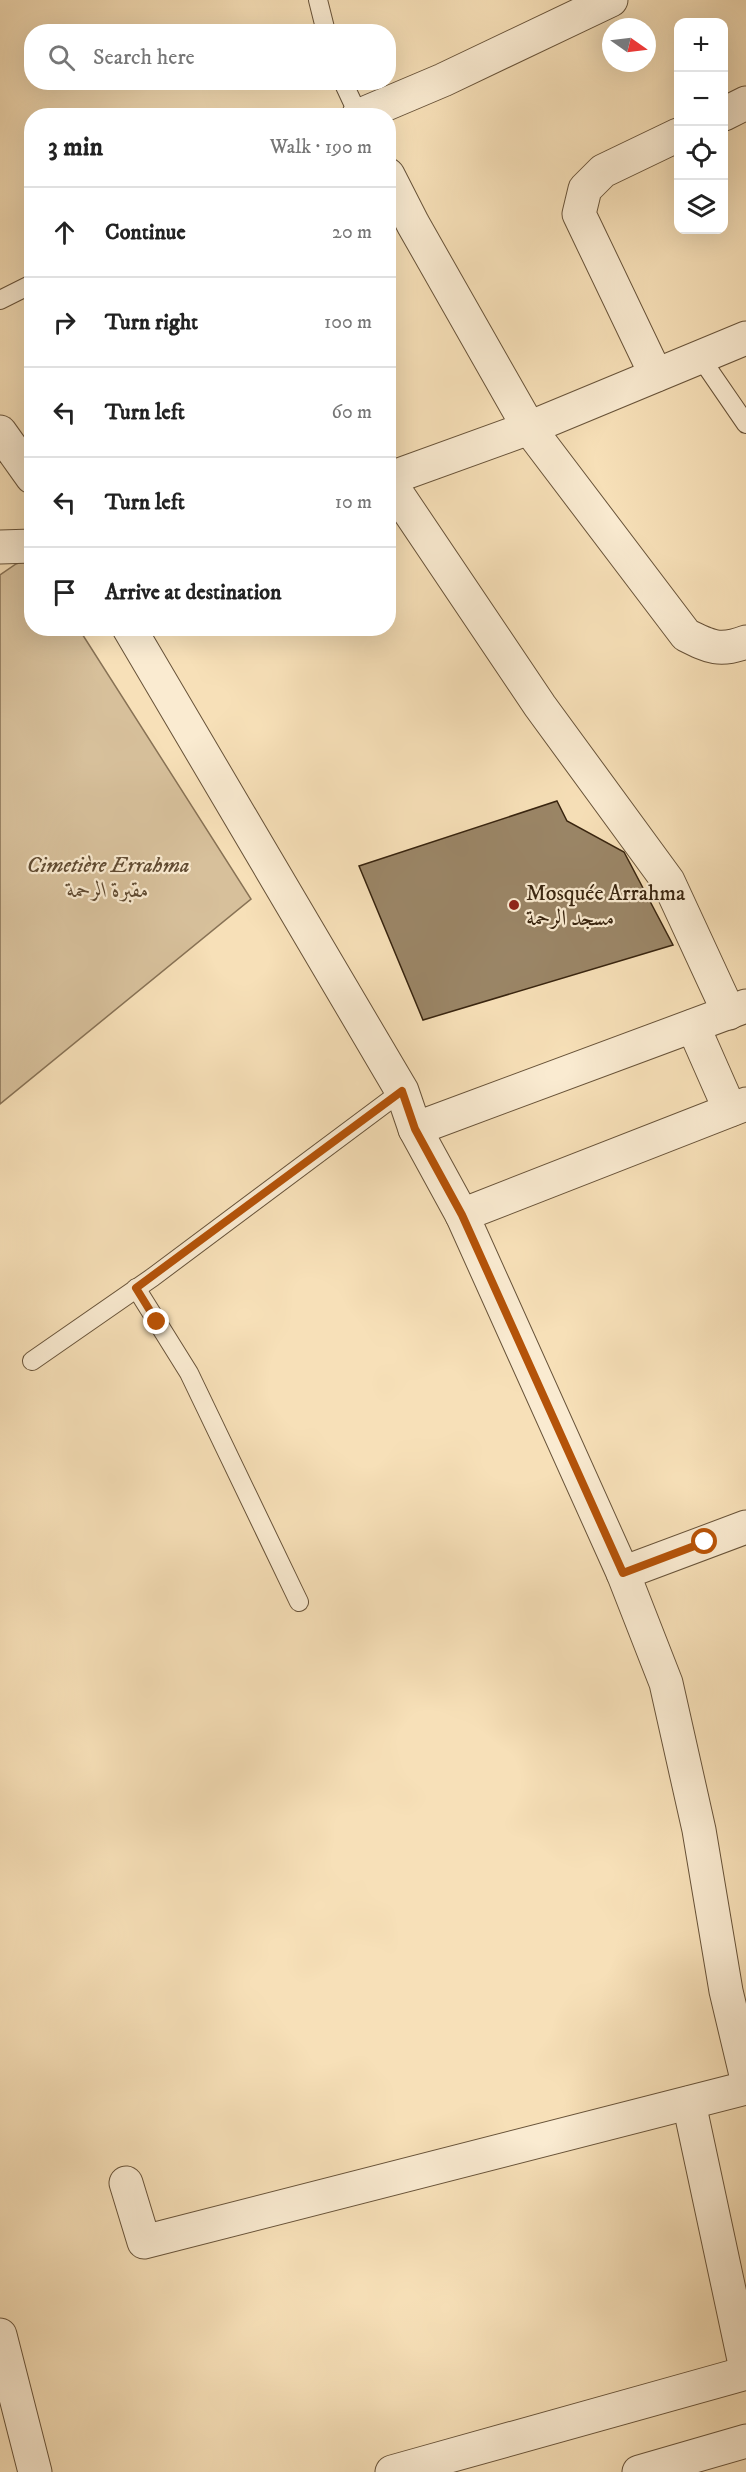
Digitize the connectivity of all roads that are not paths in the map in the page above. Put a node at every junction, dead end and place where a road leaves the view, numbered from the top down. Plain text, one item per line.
1 (318, 0) edge
2 (611, 0) edge
3 (324, 24) edge
4 (346, 90) edge
5 (746, 103) edge
6 (354, 108) edge
7 (374, 108) edge
8 (728, 112) edge
9 (674, 137) edge
10 (396, 191) edge
11 (24, 288) edge
12 (0, 300) edge
13 (746, 338) edge
14 (700, 357) junction
15 (656, 375) junction
16 (746, 424) edge
17 (529, 428) junction
18 (0, 432) edge
19 (24, 466) edge
20 (396, 476) edge
21 (396, 491) edge
22 (24, 546) edge
23 (0, 547) edge
24 (134, 636) edge
25 (746, 642) edge
26 (737, 1010) edge
27 (693, 1026) junction
28 (402, 1091) junction
29 (738, 1107) edge
30 (415, 1129) junction
31 (462, 1215) junction
32 (136, 1288) junction
33 (32, 1361) dead end
34 (746, 1527) edge
35 (623, 1573) junction
36 (299, 1602) dead end
37 (746, 2075) edge
38 (746, 2088) edge
39 (688, 2103) junction
40 (126, 2183) dead end
41 (0, 2336) edge
42 (746, 2371) edge
43 (746, 2441) edge
44 (35, 2472) edge
45 (392, 2472) edge
46 (639, 2472) edge

1 - 3 lane
2 - 7 street
4 - 6 lane
5 - 8 street
9 - 15 street
10 - 17 street
11 - 12 lane
13 - 14 street
14 - 15 street
14 - 16 lane
15 - 17 street
17 - 20 street
17 - 25 street
18 - 19 street
21 - 26 street
22 - 23 street
24 - 28 street
26 - 27 street
27 - 29 street
27 - 30 street
28 - 30 street
28 - 32 lane
29 - 31 street
30 - 31 street
31 - 35 street
32 - 33 lane
32 - 36 lane
34 - 35 street
35 - 37 street
38 - 39 street
39 - 40 street
39 - 42 street
41 - 44 street
42 - 45 street
43 - 46 street

